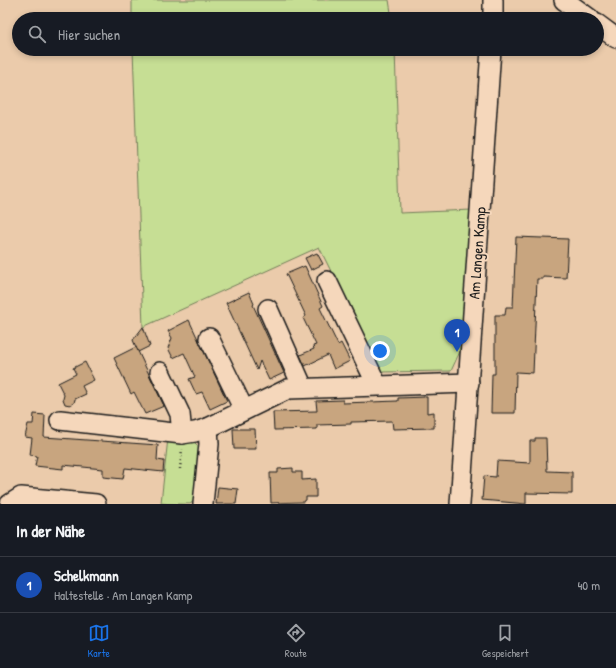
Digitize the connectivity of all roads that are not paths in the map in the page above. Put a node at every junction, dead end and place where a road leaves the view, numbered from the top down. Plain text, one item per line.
1 (493, 0) edge
2 (564, 0) edge
3 (493, 12) edge
4 (580, 12) edge
5 (604, 29) edge
6 (616, 38) edge
7 (491, 56) edge
8 (327, 280) dead end
9 (268, 309) dead end
10 (209, 338) dead end
11 (160, 372) dead end
12 (469, 383) junction
13 (377, 385) junction
14 (303, 388) junction
15 (244, 410) junction
16 (60, 420) dead end
17 (208, 428) junction
18 (182, 434) junction
19 (54, 502) edge
20 (10, 504) edge
21 (96, 504) edge
22 (202, 504) edge
23 (460, 504) edge

1 - 3 street
2 - 4 street
5 - 6 street
7 - 12 street, Am Langen Kamp
8 - 13 street
9 - 14 street
10 - 15 street
11 - 18 street
12 - 13 street
12 - 23 street, Am Langen Kamp
13 - 14 street
14 - 15 street
15 - 17 street
16 - 18 street
17 - 18 street
17 - 22 street
19 - 20 street
19 - 21 street

